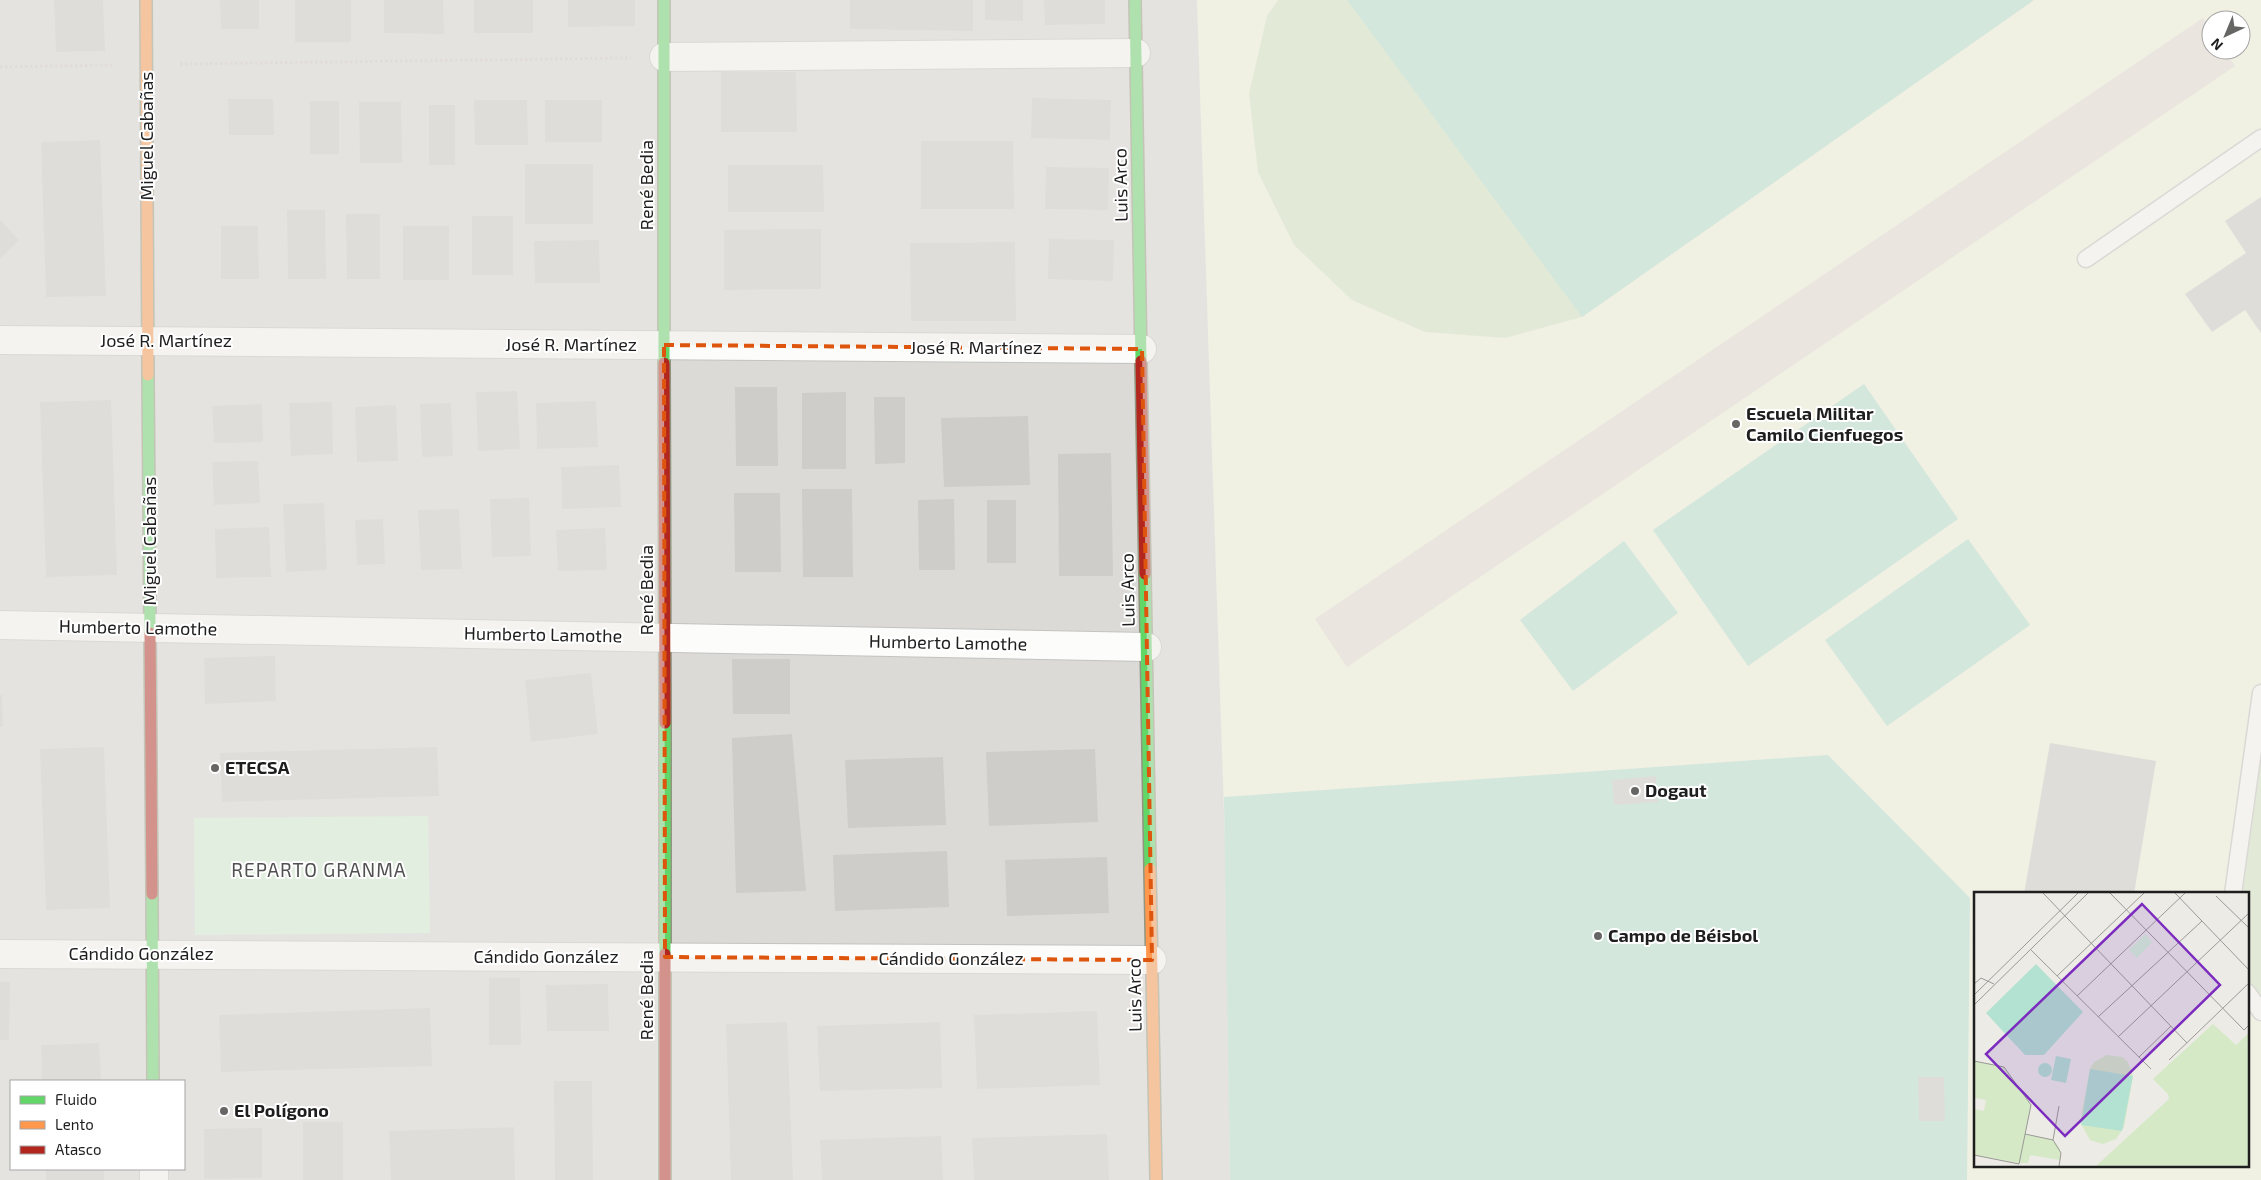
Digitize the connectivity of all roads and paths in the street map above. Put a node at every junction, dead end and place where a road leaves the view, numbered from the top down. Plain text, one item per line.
1 (146, 0) edge
2 (664, 0) edge
3 (1135, 0) edge
4 (1136, 53) junction
5 (664, 57) junction
6 (146, 65) junction
7 (0, 67) edge
8 (2261, 138) edge
9 (2086, 259) dead end
10 (0, 340) edge
11 (148, 341) junction
12 (664, 345) junction
13 (1142, 349) junction
14 (0, 625) edge
15 (151, 628) junction
16 (664, 638) junction
17 (1147, 647) junction
18 (2261, 693) edge
19 (2233, 892) edge
20 (0, 954) edge
21 (152, 955) junction
22 (665, 957) junction
23 (1152, 960) junction
24 (2248, 993) edge
25 (2261, 1012) edge
26 (153, 1080) edge
27 (664, 1180) edge
28 (1156, 1180) edge

1 - 6 street, Miguel Cabañas
2 - 5 street, René Bedia
3 - 4 street, Luis Arco
4 - 5 street
4 - 13 street, Luis Arco
5 - 6 path
5 - 12 street, René Bedia
6 - 7 path
6 - 11 street, Miguel Cabañas
8 - 9 lane
10 - 11 street, José R. Martínez
11 - 12 street, José R. Martínez
11 - 15 street, Miguel Cabañas
12 - 13 street, José R. Martínez
12 - 16 street, René Bedia
13 - 17 street, Luis Arco
14 - 15 street, Humberto Lamothe
15 - 16 street, Humberto Lamothe
15 - 21 street, Miguel Cabañas
16 - 17 street, Humberto Lamothe
16 - 22 street, René Bedia
17 - 23 street, Luis Arco
18 - 19 lane
20 - 21 street, Cándido González
21 - 22 street, Cándido González
21 - 26 street, Miguel Cabañas
22 - 23 street, Cándido González
22 - 27 street, René Bedia
23 - 28 street, Luis Arco
24 - 25 lane

